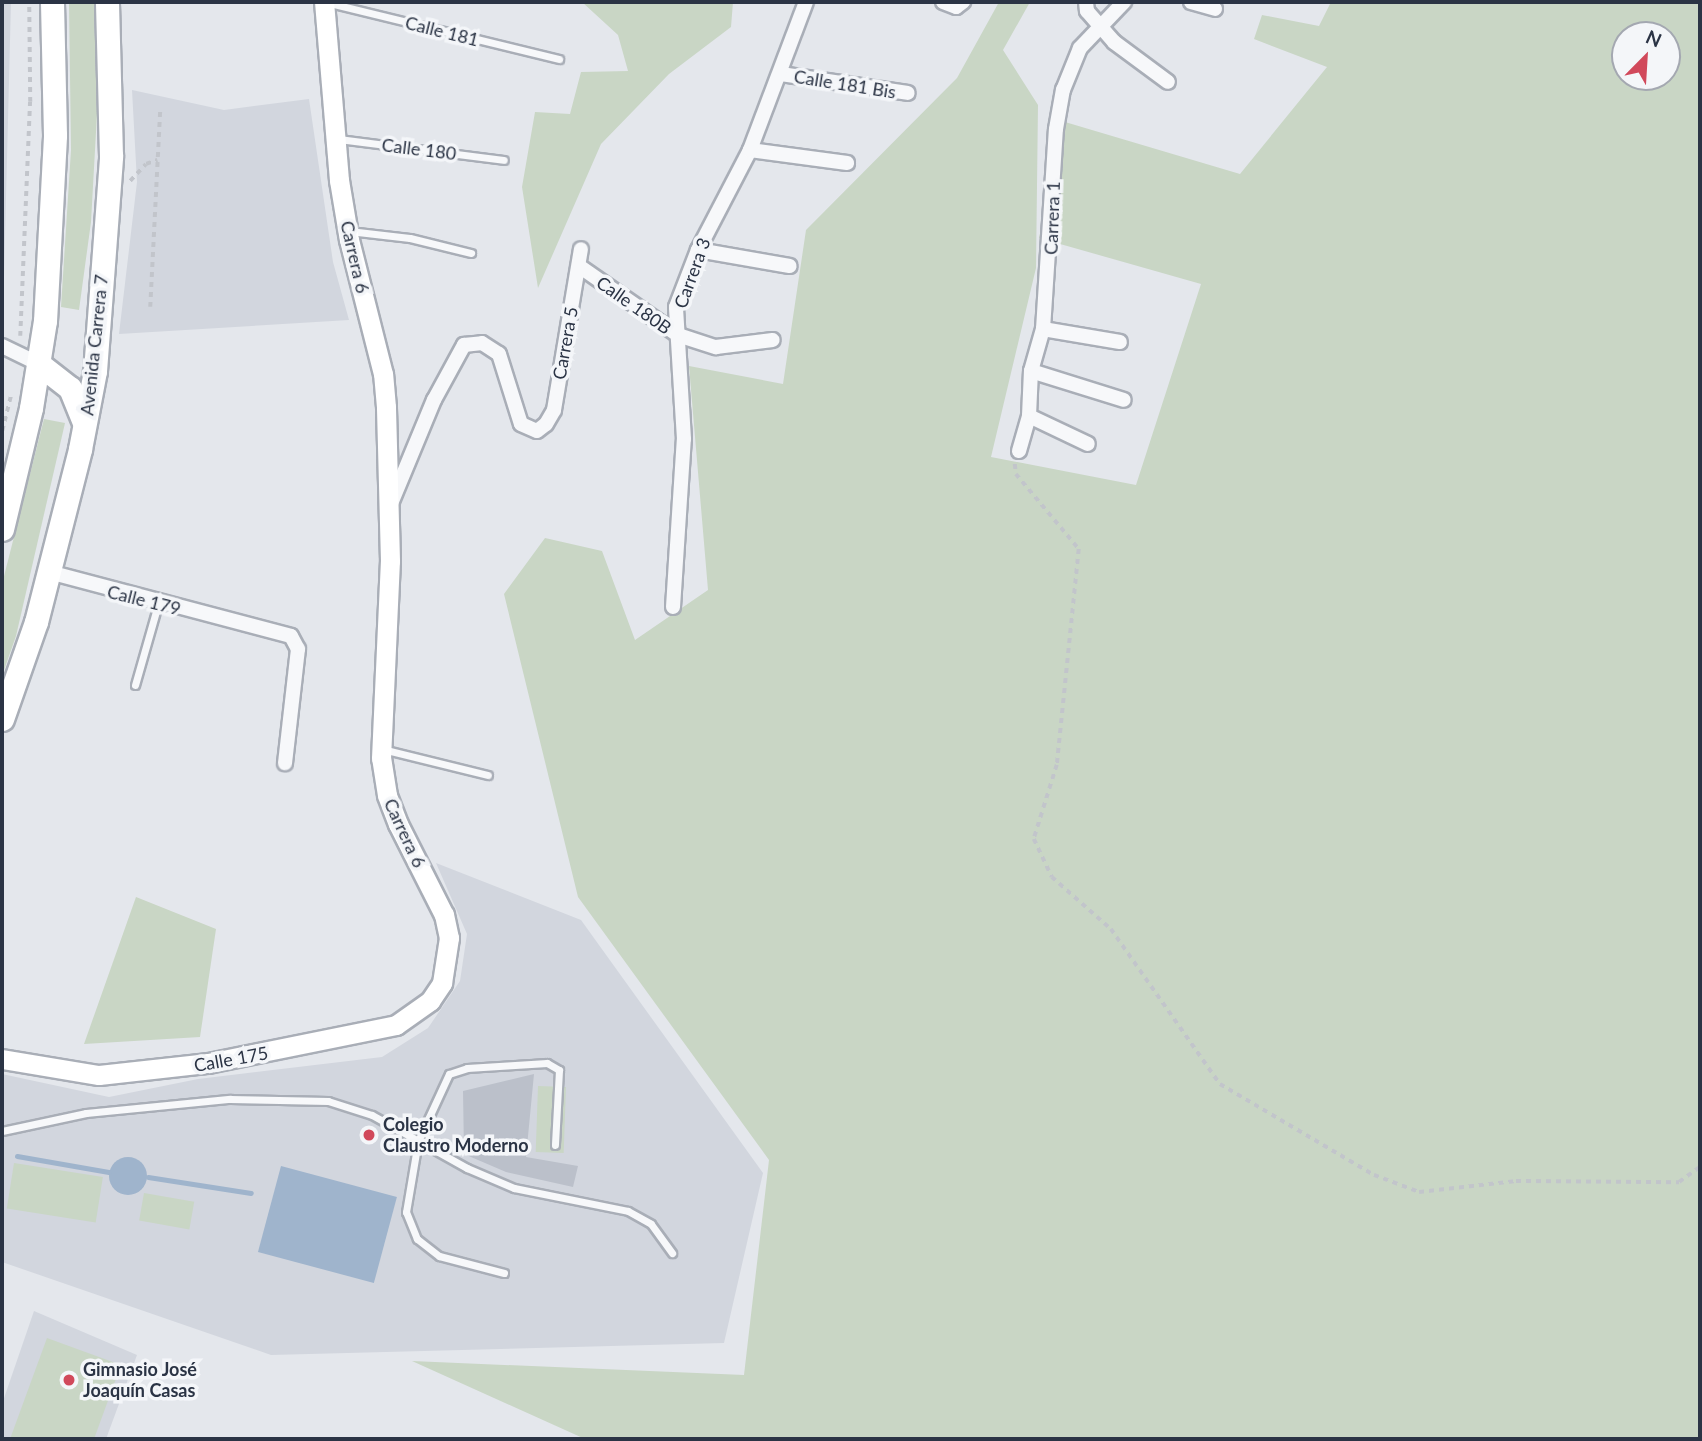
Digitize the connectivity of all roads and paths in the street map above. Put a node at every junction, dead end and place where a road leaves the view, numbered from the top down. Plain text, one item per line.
1 (29, 2) edge
2 (52, 2) edge
3 (107, 2) edge
4 (324, 2) edge
5 (806, 2) edge
6 (943, 2) edge
7 (963, 2) edge
8 (1086, 2) edge
9 (1124, 2) edge
10 (1191, 2) edge
11 (1215, 9) dead end
12 (1099, 26) junction
13 (559, 59) dead end
14 (781, 74) junction
15 (1168, 82) dead end
16 (908, 93) dead end
17 (160, 108) dead end
18 (334, 138) junction
19 (750, 150) junction
20 (157, 160) junction
21 (504, 160) dead end
22 (847, 163) dead end
23 (130, 181) dead end
24 (348, 231) junction
25 (582, 249) dead end
26 (698, 250) junction
27 (471, 253) dead end
28 (579, 266) junction
29 (790, 266) dead end
30 (150, 307) dead end
31 (1043, 329) junction
32 (678, 335) junction
33 (773, 340) dead end
34 (1120, 342) dead end
35 (464, 345) joint
36 (2, 346) edge
37 (29, 359) junction
38 (1031, 371) junction
39 (1124, 400) dead end
40 (1029, 416) junction
41 (85, 424) junction
42 (2, 431) edge
43 (1088, 444) dead end
44 (1019, 452) joint
45 (388, 510) junction
46 (2, 529) edge
47 (49, 572) junction
48 (158, 604) junction
49 (673, 607) dead end
50 (135, 685) dead end
51 (2, 719) edge
52 (381, 749) junction
53 (285, 763) dead end
54 (488, 775) dead end
55 (442, 983) joint
56 (2, 1059) edge
57 (2, 1132) edge
58 (418, 1141) junction
59 (555, 1145) dead end
60 (1700, 1167) edge
61 (672, 1253) dead end
62 (505, 1273) dead end

1 - 37 path
2 - 37 main road
3 - 41 main road, Avenida Carrera 7
4 - 13 lane, Calle 181
4 - 18 street, Carrera 6
5 - 14 street, Carrera 3
6 - 7 street
8 - 12 street
9 - 12 street, Carrera 1
10 - 11 street
12 - 15 street
12 - 31 street, Carrera 1
14 - 16 street, Calle 181 Bis
14 - 19 street, Carrera 3
17 - 20 path
18 - 21 lane, Calle 180
18 - 24 street, Carrera 6
19 - 22 street
19 - 26 street, Carrera 3
20 - 23 path
20 - 30 path
24 - 27 lane
24 - 45 street, Carrera 6
25 - 28 street, Carrera 5
26 - 29 street
26 - 32 street, Carrera 3
28 - 32 street, Calle 180B
28 - 35 street, Carrera 5
31 - 34 street
31 - 38 street, Carrera 1
32 - 33 street, Calle 180B
32 - 49 street, Carrera 3
35 - 45 street, Carrera 6
36 - 37 street
37 - 41 main road
37 - 42 path
37 - 46 main road
38 - 39 street
38 - 40 street, Carrera 1
40 - 43 street
40 - 44 street, Carrera 1
41 - 47 main road, Avenida Carrera 7
44 - 60 path
45 - 52 street, Carrera 6
47 - 48 street, Calle 179
47 - 51 main road, Avenida Carrera 7
48 - 50 lane
48 - 53 street, Calle 179
52 - 54 lane
52 - 55 street, Carrera 6
55 - 56 street, Calle 175
57 - 58 lane
58 - 59 lane
58 - 61 lane
58 - 62 lane

